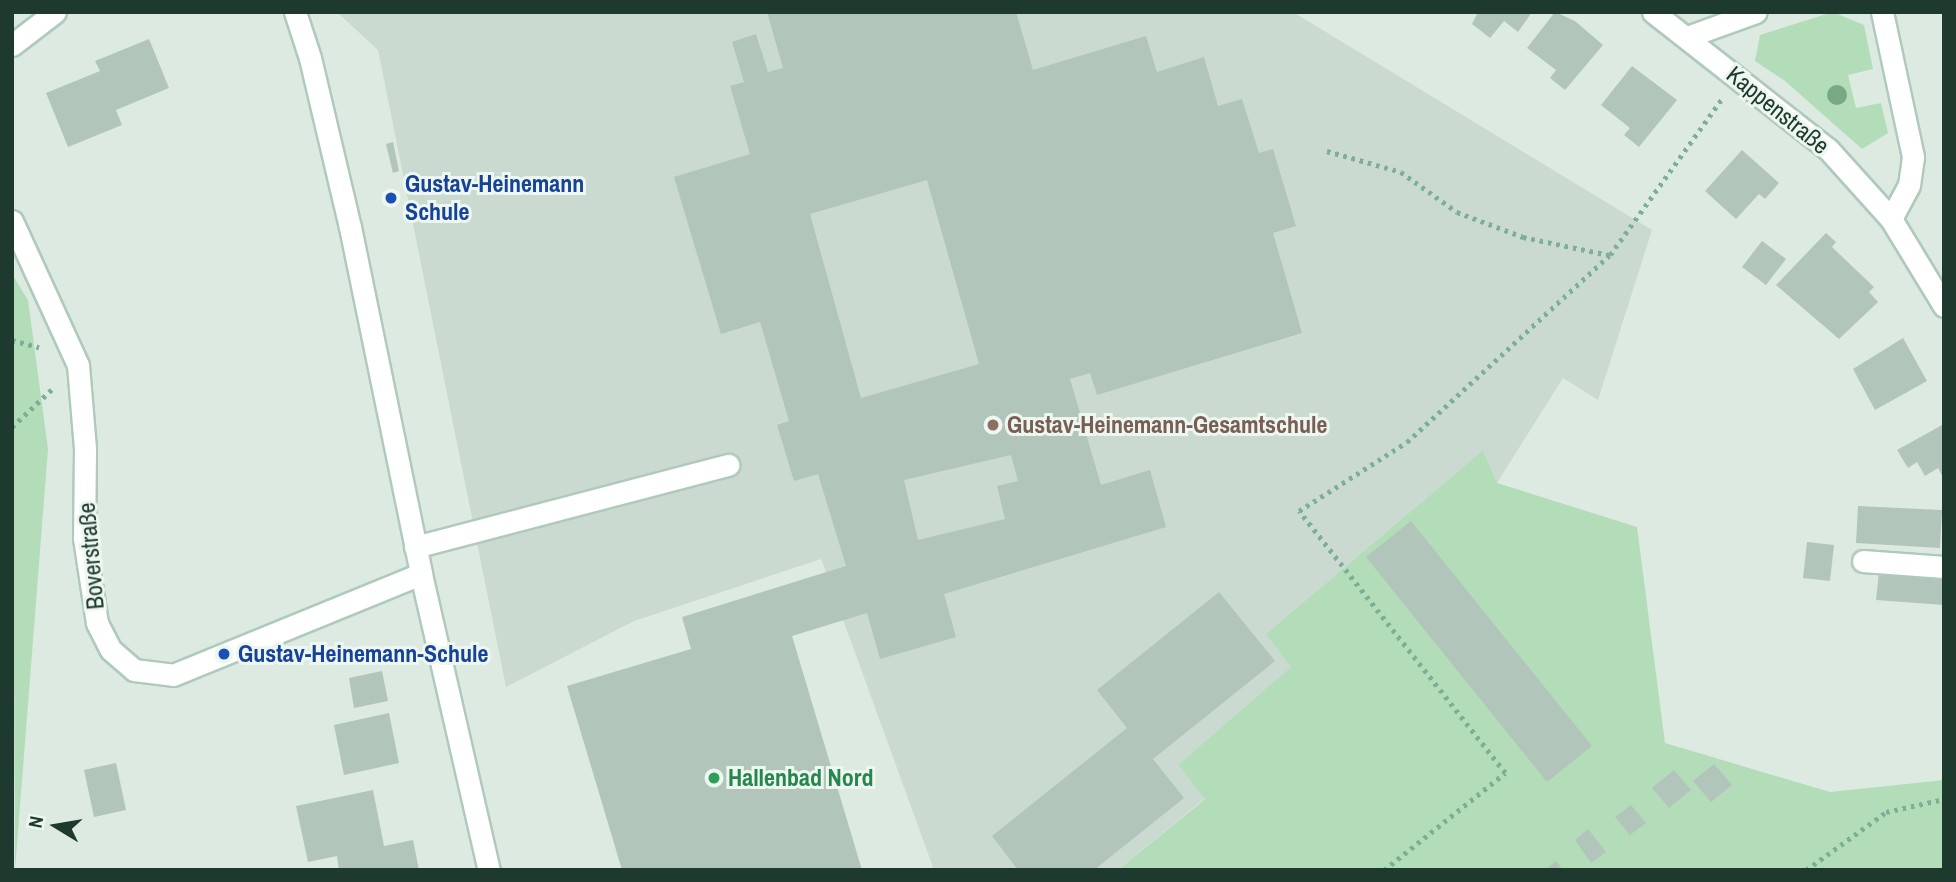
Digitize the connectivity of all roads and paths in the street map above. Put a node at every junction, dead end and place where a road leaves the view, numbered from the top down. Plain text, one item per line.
1 (55, 12) edge
2 (295, 12) edge
3 (1653, 12) edge
4 (1756, 12) edge
5 (1882, 12) edge
6 (1688, 37) junction
7 (12, 45) edge
8 (1738, 76) junction
9 (1327, 151) dead end
10 (1891, 219) junction
11 (12, 221) edge
12 (1610, 255) junction
13 (1944, 306) edge
14 (78, 365) junction
15 (12, 426) edge
16 (727, 465) dead end
17 (415, 547) junction
18 (1863, 561) dead end
19 (1944, 568) edge
20 (421, 574) junction
21 (1944, 799) edge
22 (489, 870) edge
23 (1384, 870) edge
24 (1806, 870) edge

1 - 7 street
2 - 17 street
3 - 6 street, Kappenstraße
4 - 6 street
5 - 10 street
6 - 8 street, Kappenstraße
8 - 10 street, Kappenstraße
8 - 12 path
9 - 12 path
10 - 13 street, Kappenstraße
11 - 14 street, Boverstraße
12 - 23 path
14 - 15 path
14 - 20 street, Boverstraße
16 - 17 street
17 - 20 street
18 - 19 street
20 - 22 street
21 - 24 path

